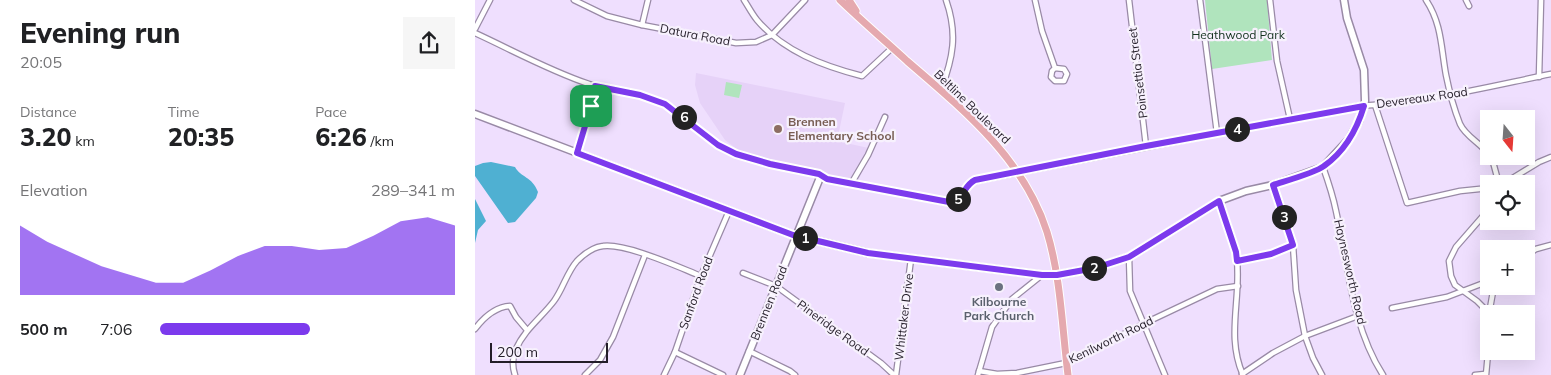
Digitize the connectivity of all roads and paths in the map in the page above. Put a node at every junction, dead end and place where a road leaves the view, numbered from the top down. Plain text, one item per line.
1 (490, 0) edge
2 (575, 0) edge
3 (648, 0) edge
4 (744, 0) edge
5 (805, 0) edge
6 (840, 0) edge
7 (849, 0) edge
8 (946, 0) edge
9 (1035, 0) edge
10 (1043, 0) edge
11 (1129, 0) edge
12 (1201, 0) edge
13 (1270, 0) edge
14 (1344, 0) edge
15 (1426, 0) edge
16 (1466, 0) edge
17 (1541, 0) edge
18 (1469, 6) dead end
19 (861, 20) junction
20 (642, 25) junction
21 (475, 31) edge
22 (772, 35) junction
23 (892, 48) junction
24 (1055, 68) dead end
25 (1551, 74) edge
26 (1539, 77) junction
27 (595, 86) junction
28 (941, 90) junction
29 (1451, 95) junction
30 (1364, 106) junction
31 (1375, 106) junction
32 (475, 114) edge
33 (885, 117) dead end
34 (1291, 119) junction
35 (1217, 133) junction
36 (1480, 144) edge
37 (1146, 146) junction
38 (577, 153) junction
39 (1551, 157) edge
40 (1323, 167) junction
41 (1018, 172) junction
42 (821, 175) junction
43 (1518, 175) edge
44 (851, 184) junction
45 (1273, 185) junction
46 (1480, 189) edge
47 (1219, 201) junction
48 (729, 211) junction
49 (1480, 220) edge
50 (796, 236) junction
51 (1293, 245) junction
52 (1551, 245) edge
53 (1535, 250) edge
54 (645, 255) junction
55 (1129, 257) junction
56 (911, 259) junction
57 (1237, 261) junction
58 (743, 273) dead end
59 (1042, 275) junction
60 (1057, 275) junction
61 (701, 276) junction
62 (1480, 284) edge
63 (776, 286) junction
64 (1237, 286) junction
65 (1462, 291) junction
66 (1481, 305) edge
67 (1392, 308) dead end
68 (1358, 316) junction
69 (1143, 324) junction
70 (475, 329) edge
71 (527, 330) junction
72 (1305, 336) junction
73 (749, 351) junction
74 (675, 352) junction
75 (1487, 360) edge
76 (1066, 363) junction
77 (979, 373) edge
78 (1242, 374) edge
79 (1485, 374) edge
80 (515, 375) edge
81 (585, 375) edge
82 (664, 375) edge
83 (723, 375) edge
84 (740, 375) edge
85 (795, 375) edge
86 (895, 375) edge
87 (1068, 375) edge
88 (1165, 375) edge
89 (1322, 375) edge
90 (1383, 375) edge
91 (1475, 375) edge

1 - 21 street
2 - 20 street, Datura Road
3 - 20 street
4 - 22 street
5 - 22 street, Datura Road
6 - 19 main road, Beltline Boulevard
7 - 19 main road
8 - 28 street
9 - 10 street
9 - 24 street
11 - 37 street, Poinsettia Street
12 - 35 street
13 - 34 street
14 - 30 street
15 - 29 street
16 - 18 street
17 - 26 street
19 - 23 main road, Beltline Boulevard
20 - 22 street, Datura Road
21 - 27 street, Devereaux Road
22 - 23 street
23 - 28 main road, Beltline Boulevard
25 - 26 street, Devereaux Road
26 - 29 street, Devereaux Road
27 - 38 street
27 - 42 street, Devereaux Road
28 - 41 main road, Beltline Boulevard
29 - 31 street, Devereaux Road
29 - 36 street
30 - 31 street, Devereaux Road
30 - 34 street, Devereaux Road
30 - 40 street
31 - 46 street
32 - 38 street
33 - 44 street
34 - 35 street, Devereaux Road
35 - 37 street, Devereaux Road
37 - 41 street, Devereaux Road
38 - 48 street
39 - 43 street
40 - 45 street
40 - 68 street, Haynesworth Road
41 - 44 street, Devereaux Road
41 - 60 main road, Beltline Boulevard
42 - 44 street, Devereaux Road
42 - 50 street, Brennen Road
45 - 47 street
45 - 51 street
47 - 55 street
47 - 57 street
48 - 50 street
48 - 61 street, Sanford Road
49 - 65 street
50 - 56 street
50 - 63 street, Brennen Road
51 - 57 street
51 - 72 street
52 - 53 street
54 - 61 street
54 - 71 street
54 - 81 street
55 - 60 street
55 - 69 street
56 - 59 street
56 - 86 street, Whittaker Drive
57 - 64 street
58 - 63 street, Pineridge Road
59 - 60 street
59 - 77 street
60 - 76 main road, Beltline Boulevard
61 - 74 street, Sanford Road
62 - 65 street
63 - 73 street, Brennen Road
63 - 86 street, Pineridge Road
64 - 69 street, Kenilworth Road
64 - 78 street
65 - 66 street
65 - 67 street
68 - 72 street
68 - 90 street, Haynesworth Road
69 - 76 street, Kenilworth Road
69 - 88 street
70 - 71 street
71 - 80 street
72 - 78 street
72 - 89 street
73 - 84 street, Brennen Road
73 - 85 street
74 - 82 street, Sanford Road
74 - 83 street
75 - 79 street
76 - 77 street, Kenilworth Road
76 - 87 main road, Beltline Boulevard
79 - 91 street

